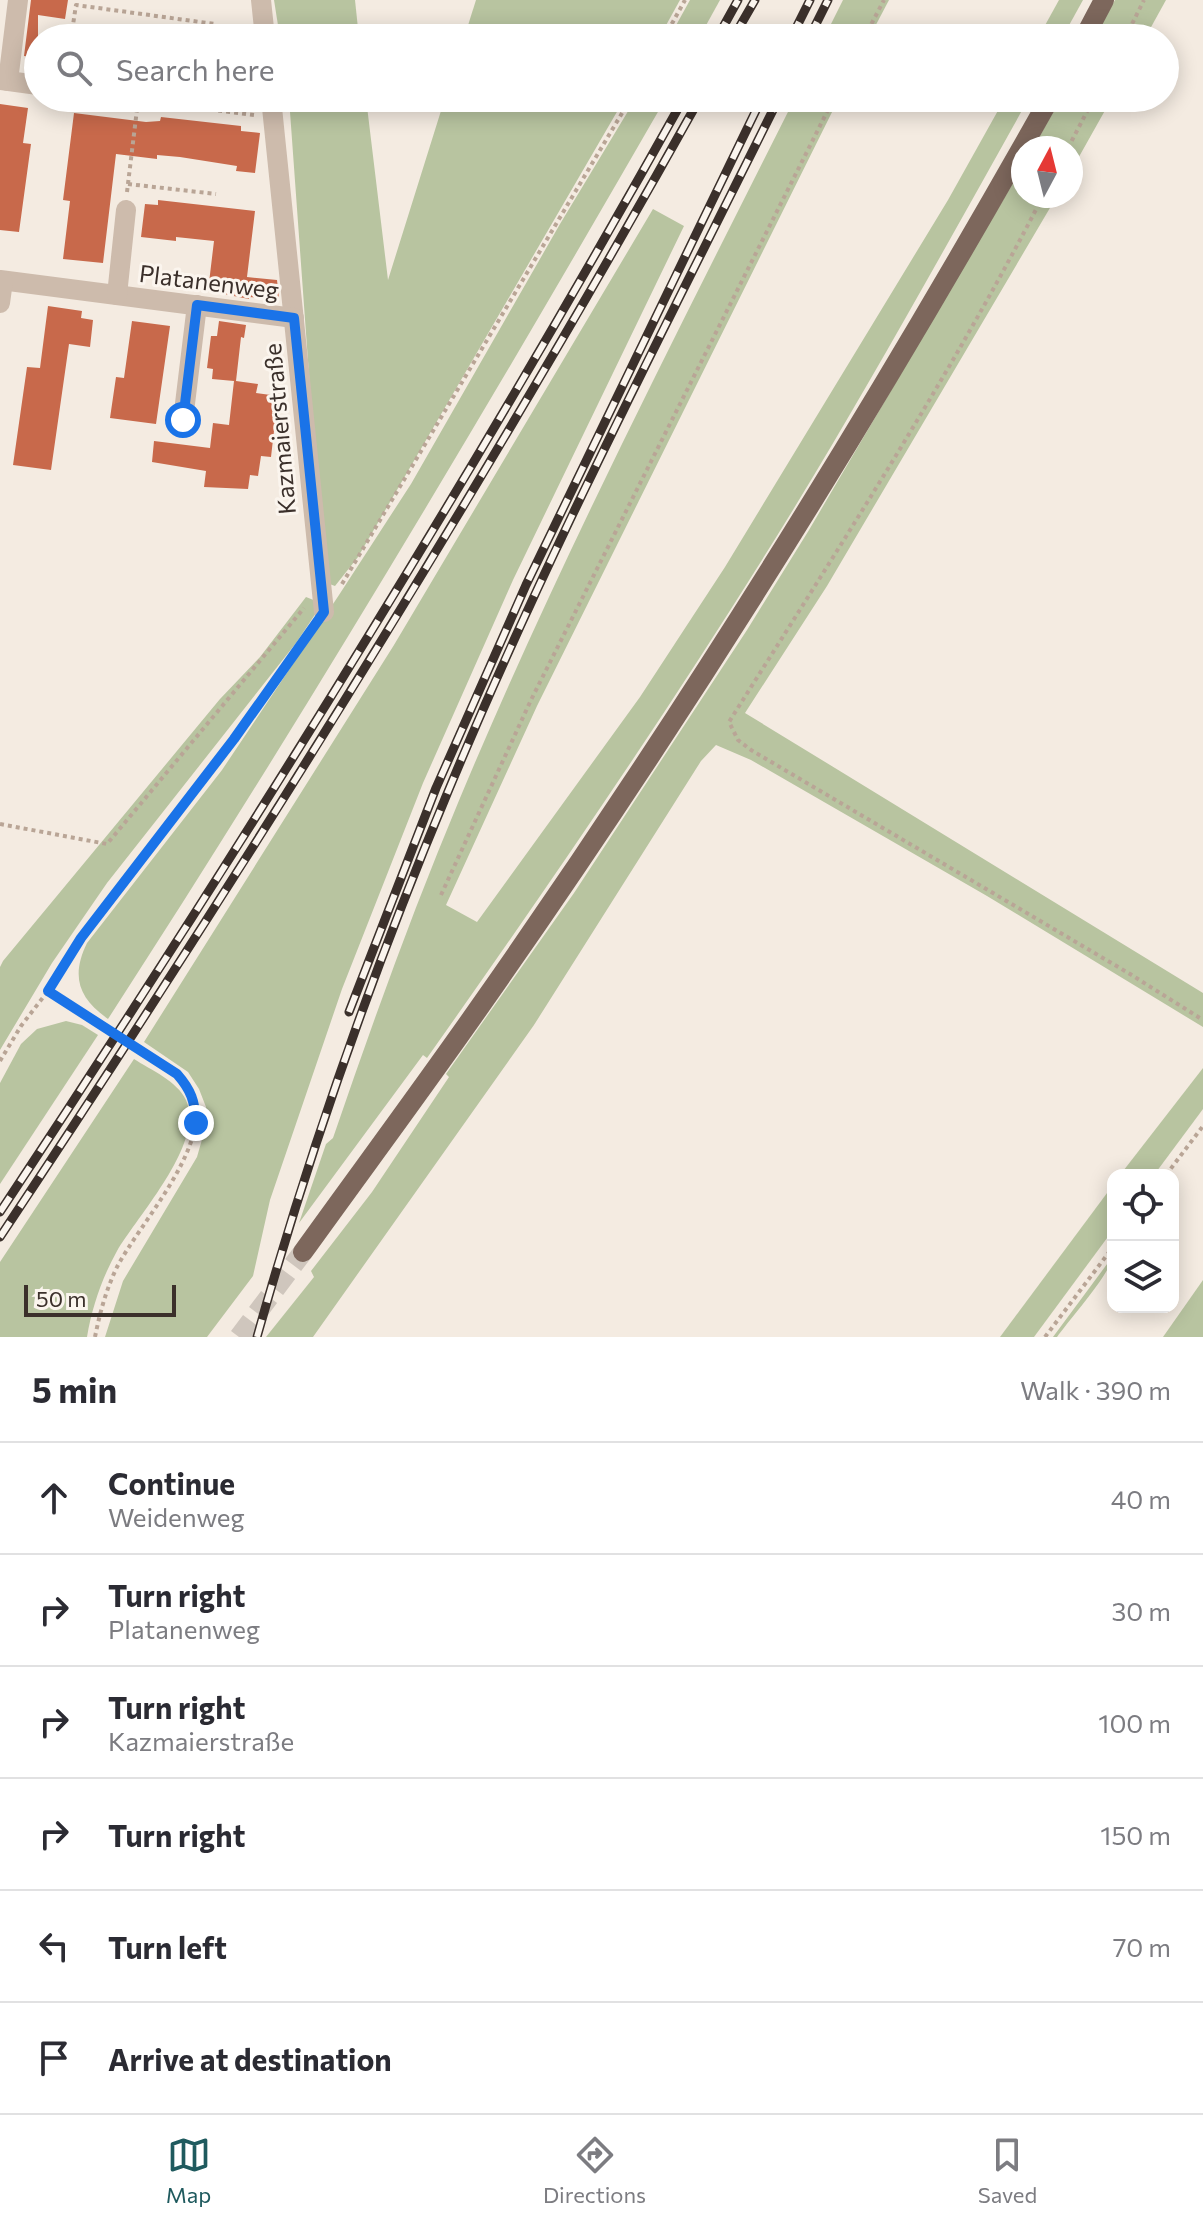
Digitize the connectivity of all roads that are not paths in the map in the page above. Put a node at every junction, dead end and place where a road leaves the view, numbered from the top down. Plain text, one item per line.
1 (18, 0) edge
2 (261, 0) edge
3 (1104, 0) edge
4 (264, 24) edge
5 (1091, 24) edge
6 (4, 81) edge
7 (24, 83) edge
8 (272, 112) edge
9 (1042, 112) edge
10 (126, 210) road end
11 (1, 281) edge
12 (117, 295) junction
13 (0, 303) edge
14 (197, 305) junction
15 (294, 318) junction
16 (183, 420) dead end
17 (323, 604) road end
18 (303, 1252) tunnel mouth

1 - 6 street
2 - 4 street
3 - 5 main road
6 - 7 street
8 - 15 street, Kazmaierstraße
9 - 18 main road
10 - 12 street, Platanenweg
11 - 12 street, Platanenweg
11 - 13 street
12 - 14 street, Platanenweg
14 - 15 street, Platanenweg
14 - 16 street
15 - 17 street, Kazmaierstraße

